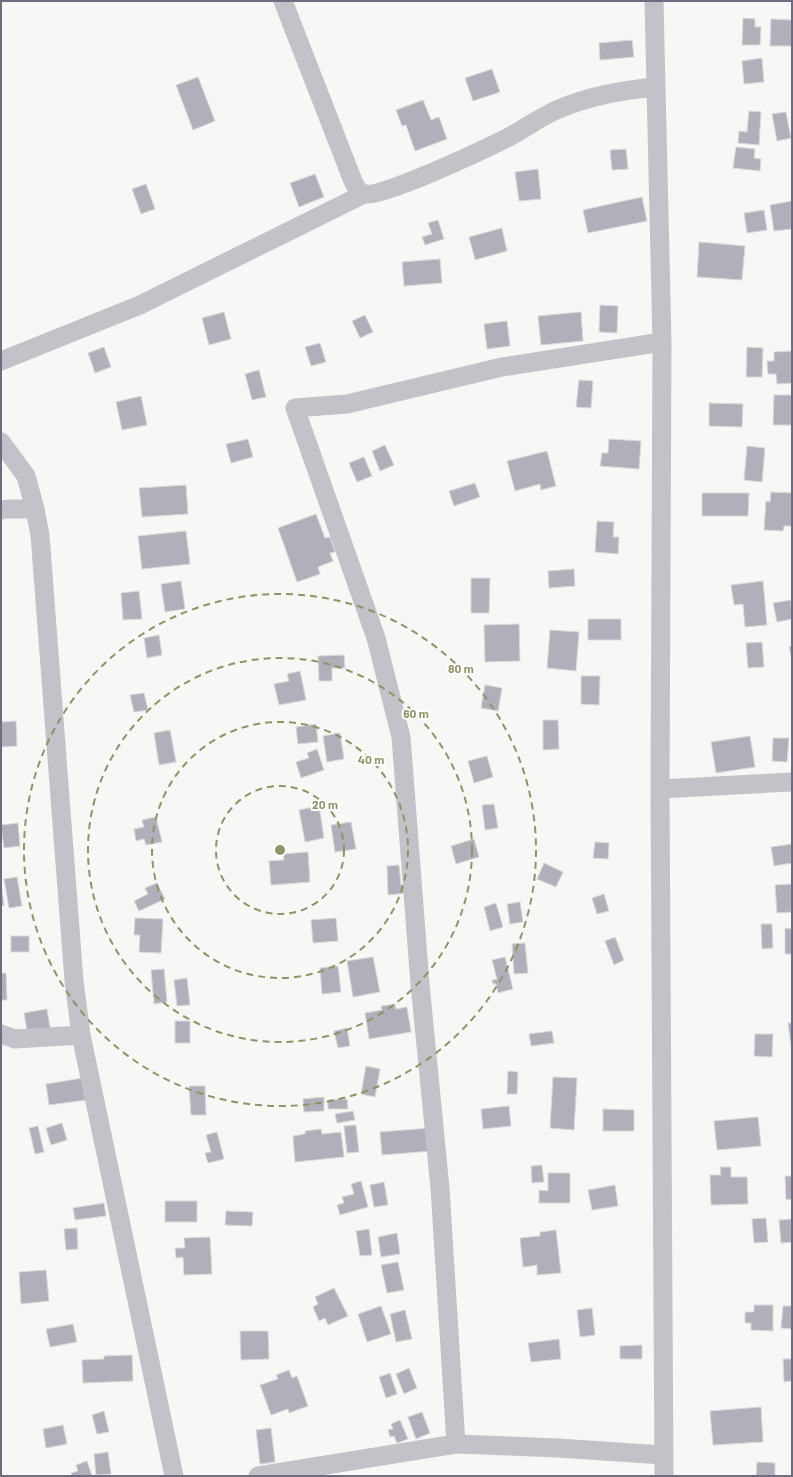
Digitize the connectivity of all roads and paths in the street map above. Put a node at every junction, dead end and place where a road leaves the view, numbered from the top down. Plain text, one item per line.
1 (283, 1) edge
2 (654, 1) edge
3 (656, 87) junction
4 (364, 194) junction
5 (662, 342) junction
6 (1, 361) edge
7 (1, 442) edge
8 (35, 509) junction
9 (1, 510) edge
10 (792, 782) edge
11 (660, 789) junction
12 (1, 1034) edge
13 (82, 1035) junction
14 (456, 1444) junction
15 (663, 1455) junction
16 (174, 1476) edge
17 (258, 1476) edge
18 (664, 1476) edge

1 - 4 street
2 - 3 street
3 - 4 street
3 - 5 street
4 - 6 street
5 - 11 street
5 - 14 street
7 - 8 street
8 - 9 street
8 - 13 street
10 - 11 street
11 - 15 street
12 - 13 street
13 - 16 street
14 - 15 street
14 - 17 street
15 - 18 street

